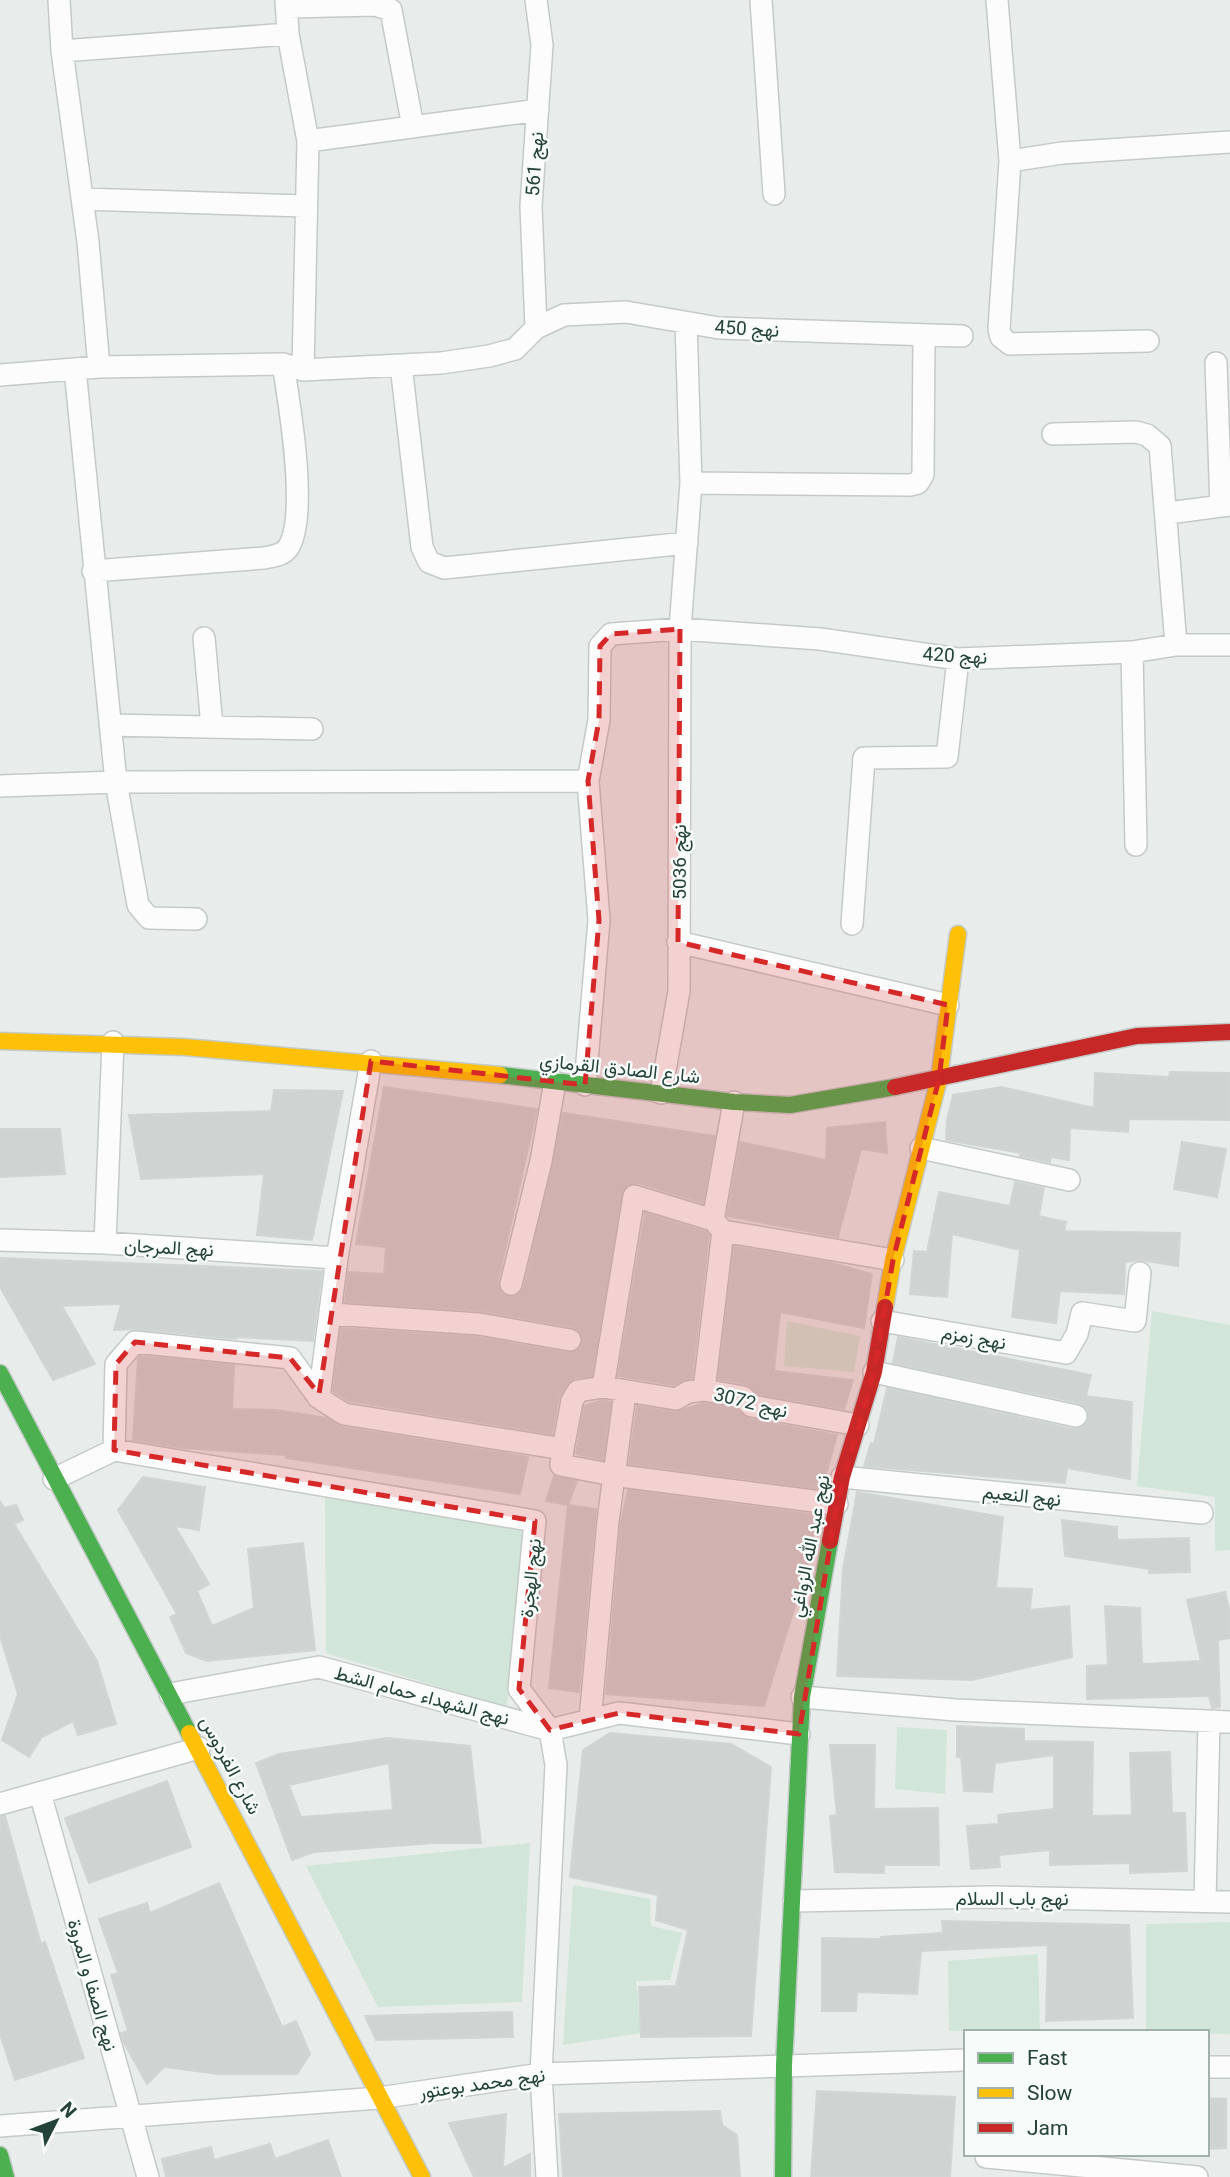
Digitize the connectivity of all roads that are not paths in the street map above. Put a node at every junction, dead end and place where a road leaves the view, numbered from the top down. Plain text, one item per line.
1 (59, 0) edge
2 (536, 0) edge
3 (761, 0) edge
4 (997, 0) edge
5 (287, 4) edge
6 (288, 34) junction
7 (62, 51) junction
8 (538, 110) junction
9 (413, 127) junction
10 (308, 141) junction
11 (1230, 142) edge
12 (1010, 162) junction
13 (774, 194) dead end
14 (82, 199) junction
15 (305, 206) junction
16 (686, 323) junction
17 (536, 328) junction
18 (962, 336) dead end
19 (924, 337) junction
20 (1149, 341) dead end
21 (1216, 363) dead end
22 (401, 365) junction
23 (99, 367) junction
24 (293, 367) junction
25 (75, 369) junction
26 (0, 375) edge
27 (1053, 434) dead end
28 (691, 483) junction
29 (1226, 506) edge
30 (1168, 513) junction
31 (687, 542) junction
32 (93, 571) junction
33 (680, 629) junction
34 (204, 638) dead end
35 (1176, 645) junction
36 (1230, 645) edge
37 (1132, 652) junction
38 (958, 659) junction
39 (110, 725) junction
40 (212, 727) junction
41 (312, 729) dead end
42 (588, 781) junction
43 (116, 782) junction
44 (0, 786) edge
45 (1136, 845) dead end
46 (196, 919) dead end
47 (852, 924) dead end
48 (958, 934) dead end
49 (678, 942) junction
50 (948, 1005) junction
51 (1230, 1031) edge
52 (0, 1041) edge
53 (113, 1042) junction
54 (371, 1061) junction
55 (939, 1079) junction
56 (555, 1082) junction
57 (585, 1085) junction
58 (661, 1093) junction
59 (734, 1102) junction
60 (921, 1148) junction
61 (1069, 1180) dead end
62 (718, 1226) junction
63 (0, 1240) edge
64 (105, 1243) junction
65 (337, 1258) junction
66 (893, 1260) junction
67 (1140, 1273) dead end
68 (511, 1284) dead end
69 (331, 1314) junction
70 (882, 1321) junction
71 (570, 1340) dead end
72 (874, 1372) junction
73 (0, 1373) edge
74 (603, 1387) junction
75 (705, 1390) junction
76 (625, 1392) junction
77 (319, 1398) junction
78 (1076, 1416) dead end
79 (858, 1425) junction
80 (563, 1449) junction
81 (114, 1450) junction
82 (613, 1475) junction
83 (842, 1477) junction
84 (54, 1479) junction
85 (837, 1504) junction
86 (1202, 1513) dead end
87 (170, 1694) junction
88 (802, 1697) junction
89 (590, 1720) junction
90 (1219, 1722) edge
91 (550, 1730) junction
92 (799, 1734) junction
93 (199, 1748) junction
94 (40, 1793) junction
95 (0, 1804) edge
96 (794, 1901) junction
97 (1205, 1901) junction
98 (1230, 1902) edge
99 (964, 2060) edge
100 (785, 2065) junction
101 (1209, 2067) edge
102 (1230, 2067) edge
103 (541, 2074) junction
104 (379, 2098) junction
105 (129, 2114) junction
106 (0, 2126) edge
107 (0, 2155) edge
108 (1127, 2162) edge
109 (986, 2163) edge
110 (6, 2177) edge
111 (148, 2177) edge
112 (422, 2177) edge
113 (547, 2177) edge
114 (783, 2177) edge
115 (1197, 2177) edge

1 - 7 street
2 - 8 street, نهج 561
3 - 13 street
4 - 12 street
5 - 6 street
5 - 9 street
6 - 7 street
6 - 10 street
7 - 14 street
8 - 9 street
8 - 17 street, نهج 561
9 - 10 street
10 - 15 street
11 - 12 street
12 - 20 street
14 - 15 street
14 - 23 street
15 - 24 street
16 - 17 street, نهج 450
16 - 19 street, نهج 450
16 - 28 street, نهج 5036
17 - 22 street, نهج 450
18 - 19 street, نهج 450
19 - 28 street
21 - 29 street
22 - 24 street, نهج 450
22 - 31 street
23 - 24 street, نهج 450
23 - 25 street, نهج 450
24 - 32 street
25 - 26 street, نهج 450
25 - 32 street
27 - 30 street
28 - 31 street, نهج 5036
29 - 30 street
30 - 35 street
31 - 33 street, نهج 5036
32 - 39 street
33 - 38 street, نهج 420
33 - 42 street, نهج 420
33 - 49 street, نهج 5036
34 - 40 street
35 - 36 street, نهج 420
35 - 37 street, نهج 420
37 - 38 street, نهج 420
37 - 45 street
38 - 47 street
39 - 40 street
39 - 43 street
40 - 41 street
42 - 43 street
42 - 57 street
43 - 44 street
43 - 46 street
48 - 50 street, نهج عبد الله الزواغي
49 - 50 street
49 - 58 street, نهج 5036
50 - 55 street, نهج عبد الله الزواغي
51 - 55 street, شارع الصادق القرمازي
52 - 53 street, شارع الصادق القرمازي
53 - 54 street, شارع الصادق القرمازي
53 - 64 street
54 - 56 street, شارع الصادق القرمازي
54 - 65 street
55 - 59 street, شارع الصادق القرمازي
55 - 60 street, نهج عبد الله الزواغي
56 - 57 street, شارع الصادق القرمازي
56 - 68 street
57 - 58 street, شارع الصادق القرمازي
58 - 59 street, شارع الصادق القرمازي
59 - 62 street
60 - 61 street
60 - 66 street, نهج عبد الله الزواغي
62 - 66 street
62 - 74 street
62 - 75 street
63 - 64 street, نهج المرجان
64 - 65 street, نهج المرجان
65 - 69 street
66 - 70 street, نهج عبد الله الزواغي
67 - 70 street, نهج زمزم
69 - 71 street
69 - 77 street
70 - 72 street, نهج عبد الله الزواغي
72 - 78 street
72 - 79 street, نهج عبد الله الزواغي
73 - 84 street, شارع الفردوس
74 - 76 street, نهج 3072
74 - 80 street
75 - 76 street, نهج 3072
75 - 79 street, نهج 3072
76 - 82 street
77 - 80 street
77 - 81 street
79 - 83 street, نهج عبد الله الزواغي
80 - 82 street
81 - 84 street
81 - 91 street, نهج الهجرة
82 - 85 street
82 - 89 street
83 - 85 street, نهج عبد الله الزواغي
83 - 86 street, نهج النعيم
84 - 87 street, شارع الفردوس
85 - 88 street, نهج عبد الله الزواغي
87 - 91 street, نهج الشهداء حمام الشط
87 - 93 street, شارع الفردوس
88 - 90 street
88 - 92 street, نهج عبد الله الزواغي
89 - 91 street
89 - 92 street
90 - 97 street
91 - 103 street, نهج الهجرة
92 - 96 street, نهج عبد الله الزواغي
93 - 94 street
93 - 104 street, شارع الفردوس
94 - 95 street
94 - 105 street, نهج الصفا و المروة
96 - 97 street, نهج باب السلام
96 - 100 street, نهج عبد الله الزواغي
97 - 98 street, نهج باب السلام
99 - 100 street, نهج محمد بوعتور
100 - 103 street, نهج محمد بوعتور
100 - 114 street, نهج عبد الله الزواغي
101 - 102 street
103 - 104 street, نهج محمد بوعتور
103 - 113 street, نهج الهجرة
104 - 105 street, نهج محمد بوعتور
104 - 112 street, شارع الفردوس
105 - 106 street, نهج محمد بوعتور
105 - 111 street, نهج الصفا و المروة
107 - 110 street
108 - 109 street
108 - 115 street

